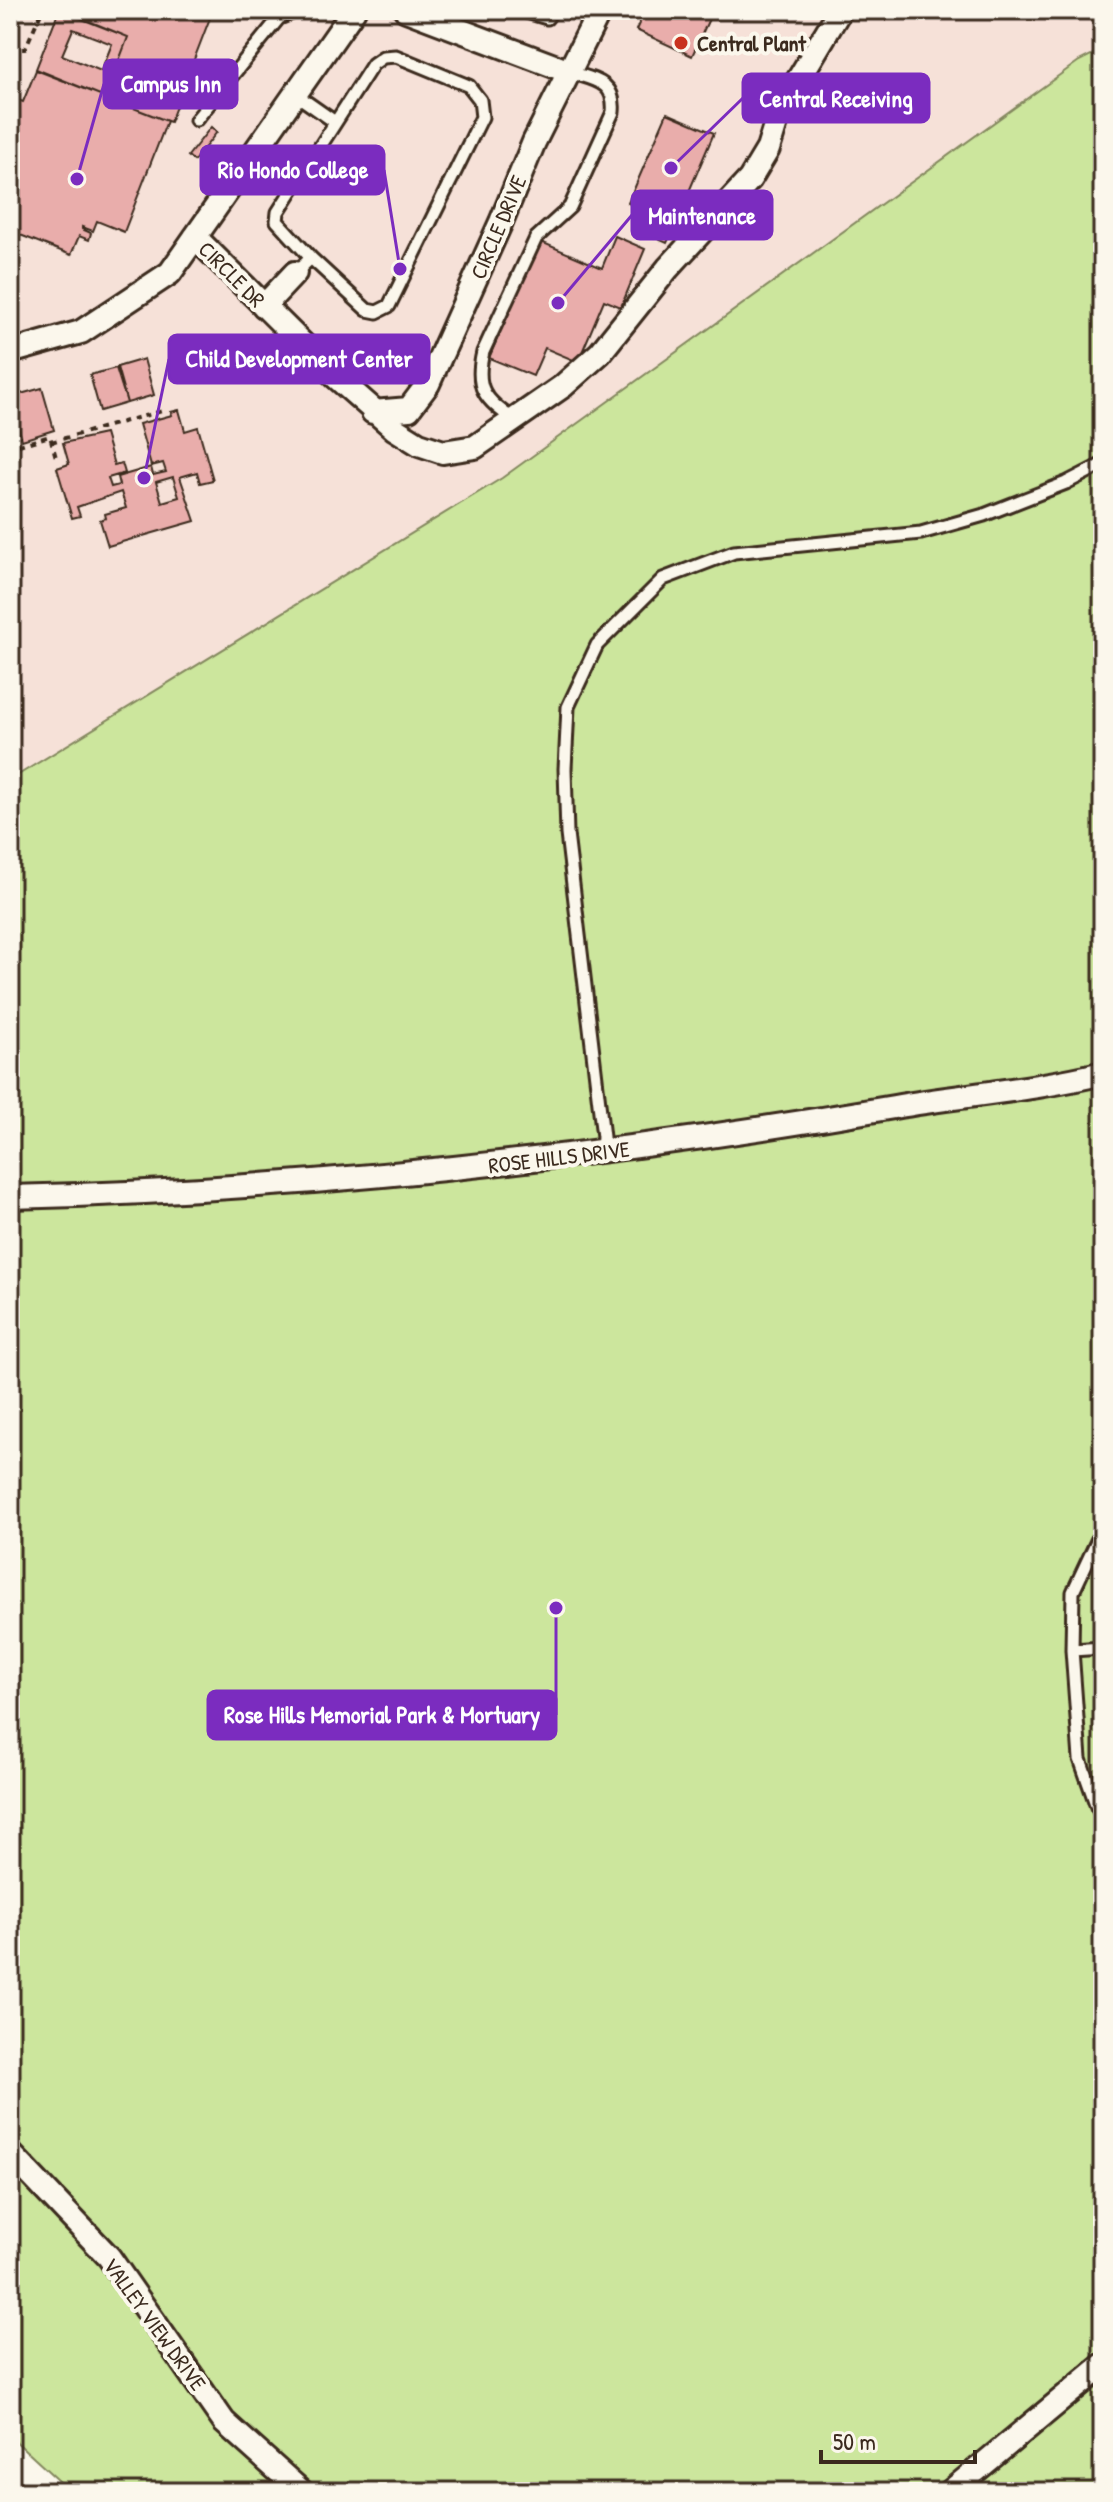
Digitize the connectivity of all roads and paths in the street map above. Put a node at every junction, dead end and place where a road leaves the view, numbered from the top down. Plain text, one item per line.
1 (42, 10) edge
2 (299, 10) edge
3 (406, 10) edge
4 (520, 10) edge
5 (552, 10) edge
6 (600, 10) edge
7 (840, 10) edge
8 (349, 12) edge
9 (10, 49) edge
10 (570, 72) junction
11 (295, 94) junction
12 (196, 120) dead end
13 (335, 122) junction
14 (195, 237) junction
15 (303, 266) junction
16 (264, 306) junction
17 (10, 352) edge
18 (162, 411) dead end
19 (373, 412) junction
20 (515, 421) junction
21 (10, 425) edge
22 (51, 442) junction
23 (57, 461) dead end
24 (1103, 464) edge
25 (1103, 1073) edge
26 (602, 1152) junction
27 (10, 1197) edge
28 (1103, 1528) edge
29 (1103, 1648) edge
30 (1072, 1650) junction
31 (1103, 1816) edge
32 (10, 2153) edge
33 (1103, 2365) edge
34 (302, 2492) edge
35 (950, 2492) edge

1 - 9 path
2 - 12 lane
3 - 10 street
4 - 5 lane
6 - 10 street, CIRCLE DRIVE
7 - 20 street, CIRCLE DR
8 - 11 street
10 - 19 street, CIRCLE DRIVE
10 - 20 lane
11 - 13 lane
11 - 14 street
13 - 15 lane
13 - 15 lane
14 - 16 street, CIRCLE DR
14 - 17 street
15 - 16 street
16 - 19 street, CIRCLE DR
18 - 22 path
19 - 20 street, CIRCLE DR
21 - 22 path
22 - 23 path
24 - 26 lane
25 - 26 street, ROSE HILLS DRIVE
26 - 27 street, ROSE HILLS DRIVE
28 - 30 lane
29 - 30 lane
30 - 31 lane
32 - 34 street, VALLEY VIEW DRIVE
33 - 35 street

